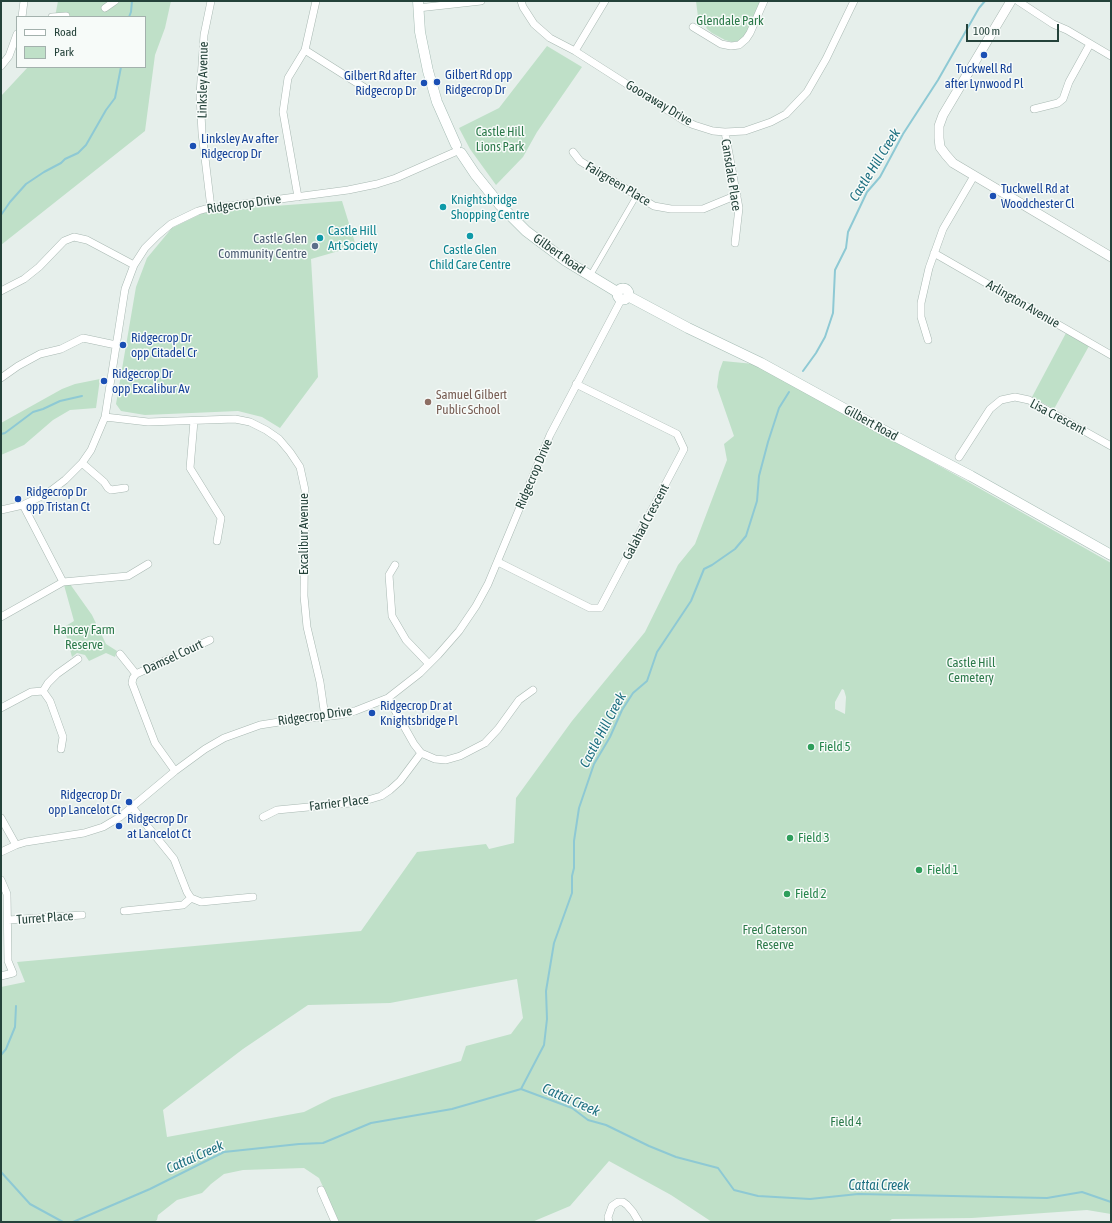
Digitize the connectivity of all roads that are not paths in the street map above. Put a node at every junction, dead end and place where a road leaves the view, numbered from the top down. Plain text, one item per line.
1 (24, 1) edge
2 (115, 1) edge
3 (211, 1) edge
4 (316, 1) edge
5 (481, 1) edge
6 (521, 1) edge
7 (605, 1) edge
8 (764, 1) edge
9 (854, 1) edge
10 (1011, 1) edge
11 (1018, 1) edge
12 (418, 4) edge
13 (105, 8) dead end
14 (22, 16) edge
15 (693, 27) dead end
16 (16, 37) edge
17 (1090, 44) junction
18 (305, 50) junction
19 (575, 51) junction
20 (1111, 56) edge
21 (1, 66) edge
22 (365, 88) dead end
23 (1034, 109) dead end
24 (725, 132) junction
25 (457, 150) junction
26 (573, 152) dead end
27 (974, 176) junction
28 (637, 195) junction
29 (737, 195) junction
30 (298, 197) junction
31 (211, 208) junction
32 (735, 242) dead end
33 (934, 253) junction
34 (1111, 257) edge
35 (134, 265) junction
36 (590, 276) junction
37 (1, 291) edge
38 (622, 296) junction
39 (928, 340) dead end
40 (116, 345) junction
41 (1111, 355) edge
42 (1, 378) edge
43 (576, 384) junction
44 (105, 417) junction
45 (194, 421) junction
46 (1111, 446) edge
47 (959, 458) dead end
48 (82, 463) junction
49 (125, 488) dead end
50 (23, 505) junction
51 (1, 510) edge
52 (217, 541) dead end
53 (1111, 555) edge
54 (498, 562) junction
55 (148, 564) dead end
56 (395, 565) dead end
57 (63, 582) junction
58 (1, 617) edge
59 (210, 640) dead end
60 (120, 654) dead end
61 (78, 659) dead end
62 (430, 664) junction
63 (136, 674) junction
64 (533, 690) dead end
65 (43, 691) junction
66 (388, 698) junction
67 (1, 708) edge
68 (325, 717) junction
69 (61, 749) dead end
70 (421, 753) junction
71 (175, 771) junction
72 (132, 807) junction
73 (1, 818) edge
74 (263, 818) dead end
75 (16, 845) junction
76 (1, 852) edge
77 (1, 880) edge
78 (253, 897) dead end
79 (191, 898) junction
80 (124, 911) dead end
81 (82, 915) dead end
82 (8, 920) junction
83 (1, 976) edge
84 (321, 1190) dead end
85 (335, 1222) edge
86 (609, 1222) edge
87 (639, 1222) edge

1 - 14 street
2 - 13 street
3 - 31 street, Linksley Avenue
4 - 18 street
5 - 12 street
6 - 19 street, Gooraway Drive
7 - 19 street
8 - 15 street
9 - 24 street, Gooraway Drive
10 - 27 street
11 - 17 street
12 - 25 main road, Gilbert Road
16 - 21 street
17 - 20 street
17 - 23 street
18 - 22 street
18 - 30 street
19 - 24 street, Gooraway Drive
24 - 29 street, Cansdale Place
25 - 30 street, Ridgecrop Drive
25 - 36 main road, Gilbert Road
26 - 28 street, Fairgreen Place
27 - 33 street
27 - 34 street
28 - 29 street, Fairgreen Place
28 - 36 street
29 - 32 street, Cansdale Place
30 - 31 street, Ridgecrop Drive
31 - 35 street, Ridgecrop Drive
33 - 39 street
33 - 41 street, Arlington Avenue
35 - 37 street
35 - 40 street, Ridgecrop Drive
36 - 38 main road, Gilbert Road
38 - 43 street, Ridgecrop Drive
38 - 53 main road, Gilbert Road
40 - 42 street
40 - 44 street, Ridgecrop Drive
43 - 54 street, Ridgecrop Drive
43 - 54 street, Galahad Crescent
44 - 45 street, Excalibur Avenue
44 - 48 street, Ridgecrop Drive
45 - 52 street
45 - 68 street, Excalibur Avenue
46 - 47 street, Lisa Crescent
48 - 49 street
48 - 50 street, Ridgecrop Drive
50 - 51 street, Ridgecrop Drive
50 - 57 street
54 - 62 street, Ridgecrop Drive
55 - 57 street
56 - 62 street
57 - 58 street
59 - 63 street, Damsel Court
60 - 63 street, Damsel Court
61 - 65 street
62 - 66 street, Ridgecrop Drive
63 - 71 street, Damsel Court
64 - 70 street
65 - 67 street
65 - 69 street
66 - 68 street, Ridgecrop Drive
66 - 70 street
68 - 71 street, Ridgecrop Drive
70 - 74 street, Farrier Place
71 - 72 street, Ridgecrop Drive
72 - 75 street, Ridgecrop Drive
72 - 79 street
73 - 75 street
75 - 76 street, Ridgecrop Drive
77 - 82 street
78 - 79 street
79 - 80 street
81 - 82 street, Turret Place
82 - 83 street
84 - 85 street
86 - 87 street

